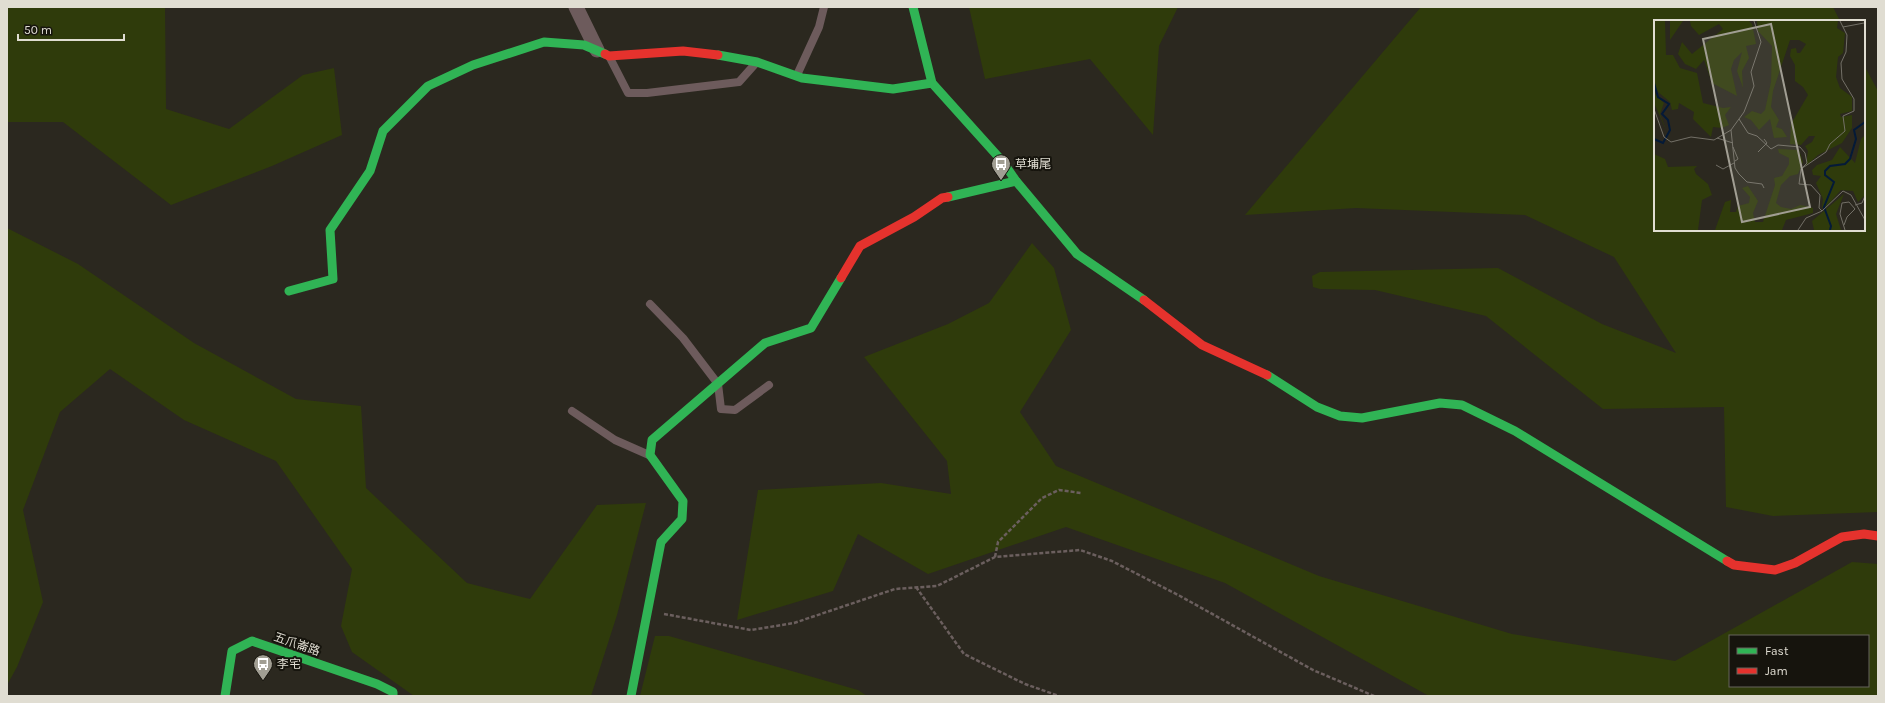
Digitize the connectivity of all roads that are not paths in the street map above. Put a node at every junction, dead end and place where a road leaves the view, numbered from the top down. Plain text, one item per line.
1 (576, 7) edge
2 (824, 7) edge
3 (913, 7) edge
4 (603, 53) junction
5 (757, 62) junction
6 (796, 76) junction
7 (932, 83) junction
8 (1016, 181) junction
9 (289, 291) dead end
10 (650, 304) dead end
11 (718, 384) junction
12 (769, 385) dead end
13 (572, 411) dead end
14 (650, 455) junction
15 (1878, 536) edge
16 (394, 695) edge
17 (225, 696) edge
18 (631, 696) edge

1 - 4 street
2 - 6 lane
3 - 7 street
4 - 5 street
4 - 5 lane
4 - 9 street
5 - 6 street
6 - 7 street
7 - 8 street
8 - 11 street
8 - 15 street
10 - 11 lane
11 - 12 lane
11 - 14 street
13 - 14 lane
14 - 18 street
16 - 17 street, 五爪崙路

